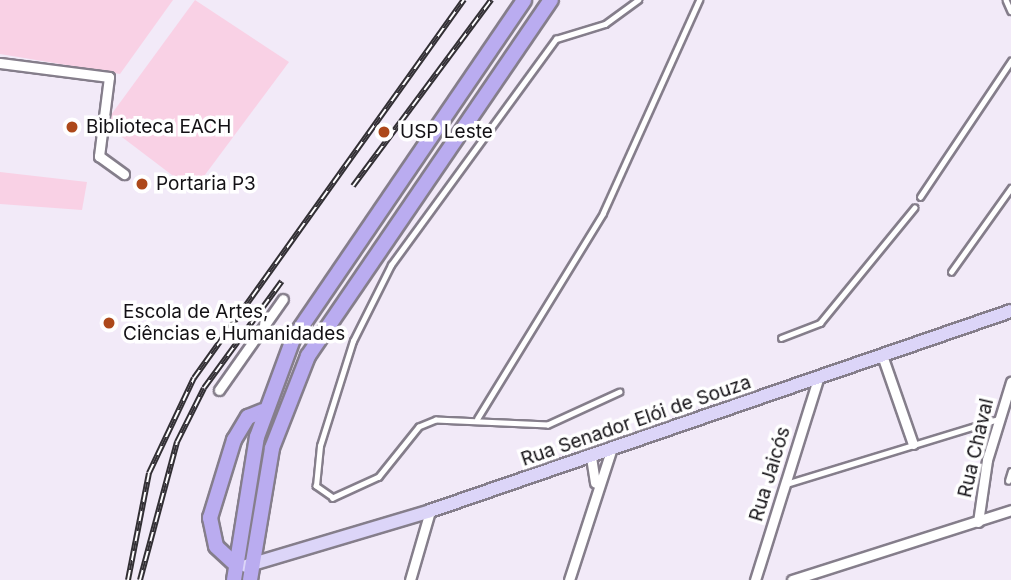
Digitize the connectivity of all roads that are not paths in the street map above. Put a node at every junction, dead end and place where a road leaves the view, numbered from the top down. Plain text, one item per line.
1 (524, 0) edge
2 (551, 0) edge
3 (638, 0) edge
4 (699, 0) edge
5 (1006, 0) edge
6 (1011, 11) edge
7 (1011, 61) edge
8 (0, 63) edge
9 (124, 174) dead end
10 (1011, 188) edge
11 (920, 197) dead end
12 (914, 208) dead end
13 (951, 272) dead end
14 (283, 299) dead end
15 (1011, 311) edge
16 (781, 338) dead end
17 (883, 358) junction
18 (818, 379) junction
19 (1011, 382) edge
20 (219, 390) dead end
21 (620, 392) dead end
22 (263, 411) junction
23 (999, 418) junction
24 (477, 419) junction
25 (276, 433) junction
26 (913, 444) junction
27 (611, 451) junction
28 (591, 457) junction
29 (1011, 471) edge
30 (1008, 481) dead end
31 (595, 485) junction
32 (785, 485) junction
33 (1011, 510) edge
34 (430, 511) junction
35 (978, 522) junction
36 (252, 548) junction
37 (271, 558) junction
38 (235, 564) junction
39 (250, 574) edge
40 (234, 580) edge
41 (410, 580) edge
42 (569, 580) edge
43 (755, 580) edge
44 (792, 580) edge

1 - 22 main road
2 - 25 main road
3 - 24 lane
4 - 24 lane
5 - 6 lane
7 - 11 lane
8 - 9 street
10 - 13 lane
12 - 16 lane
14 - 20 street
15 - 17 main road, Rua Senador Elói de Souza
17 - 18 main road, Rua Senador Elói de Souza
17 - 26 street
18 - 27 main road, Rua Senador Elói de Souza
18 - 32 street, Rua Jaicós
19 - 23 street, Rua Chaval
21 - 24 lane
22 - 25 main road
22 - 38 main road
22 - 38 main road
23 - 26 lane
23 - 35 street, Rua Chaval
25 - 36 main road
26 - 32 lane
27 - 28 main road, Rua Senador Elói de Souza
27 - 31 street
28 - 31 street
28 - 34 main road, Rua Senador Elói de Souza
29 - 30 lane
31 - 42 street
32 - 43 street, Rua Jaicós
33 - 35 street
34 - 37 main road, Rua Senador Elói de Souza
34 - 41 street
35 - 44 street
36 - 37 main road
36 - 39 main road
37 - 39 main road, Rua Senador Elói de Souza
38 - 39 main road
38 - 40 main road

